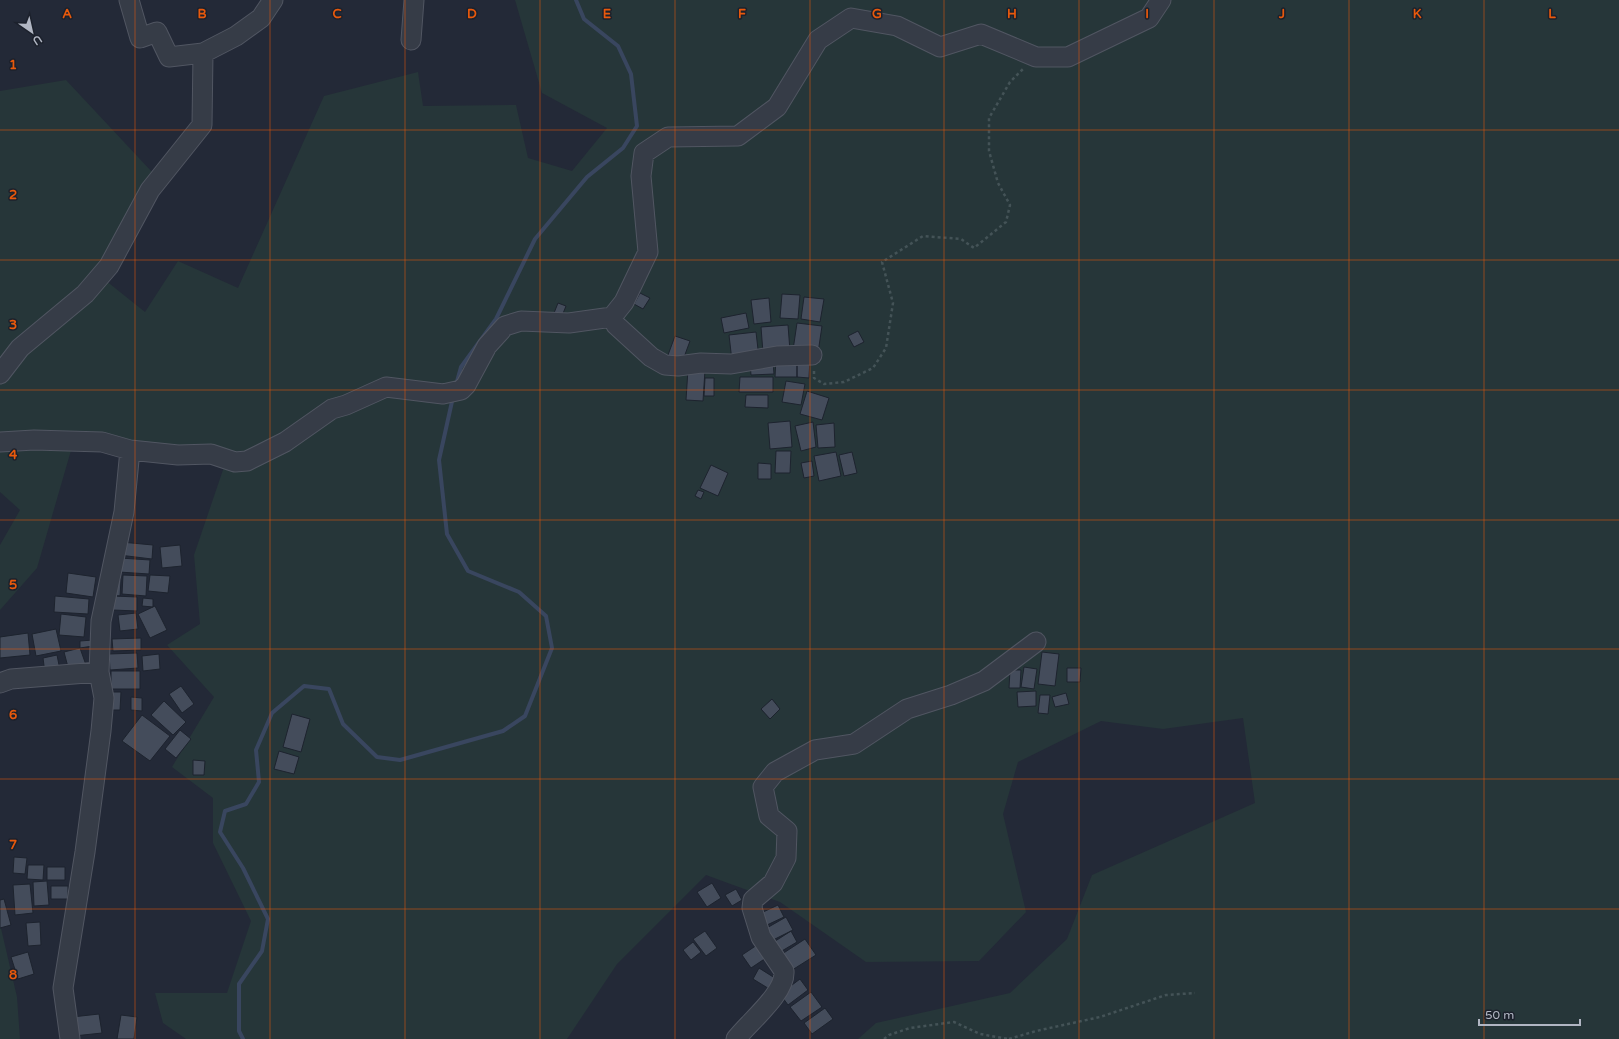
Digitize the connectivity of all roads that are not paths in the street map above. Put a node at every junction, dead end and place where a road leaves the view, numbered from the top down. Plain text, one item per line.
1 (129, 0) edge
2 (273, 0) edge
3 (414, 0) edge
4 (1161, 0) edge
5 (411, 40) dead end
6 (203, 53) junction
7 (612, 317) junction
8 (812, 355) road end
9 (0, 374) edge
10 (0, 442) edge
11 (130, 450) junction
12 (1036, 642) dead end
13 (99, 672) junction
14 (0, 683) edge
15 (70, 1039) edge
16 (736, 1039) edge

1 - 6 street
2 - 6 street
3 - 5 street
4 - 7 street
6 - 9 street
7 - 8 street
7 - 11 street
10 - 11 street
11 - 13 street
12 - 16 street
13 - 14 street
13 - 15 street

